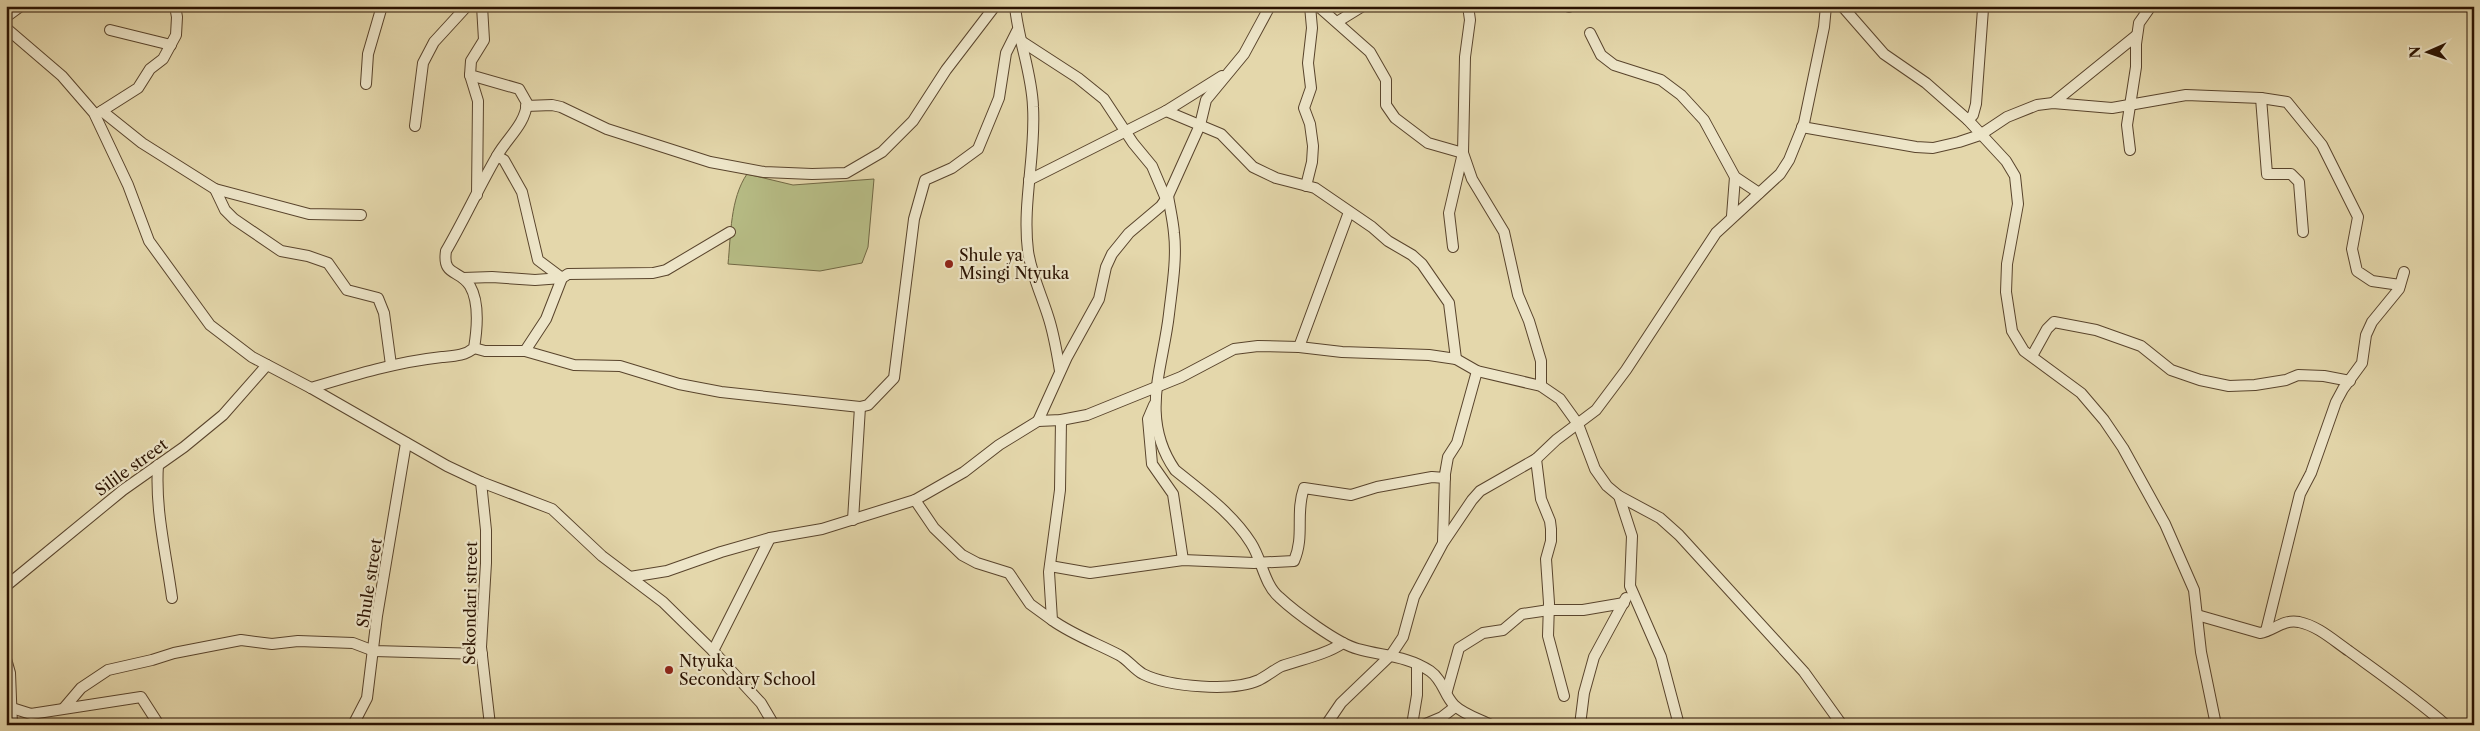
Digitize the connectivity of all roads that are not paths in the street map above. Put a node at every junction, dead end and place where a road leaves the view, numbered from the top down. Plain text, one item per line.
1 (22, 6) edge
2 (174, 6) edge
3 (382, 6) edge
4 (467, 6) edge
5 (482, 6) edge
6 (995, 6) edge
7 (1016, 6) edge
8 (1270, 6) edge
9 (1310, 6) edge
10 (1318, 6) edge
11 (1363, 6) edge
12 (1468, 6) edge
13 (1826, 6) edge
14 (1842, 6) edge
15 (2151, 6) edge
16 (1983, 9) dead end
17 (6, 18) edge
18 (1337, 22) junction
19 (6, 28) edge
20 (110, 30) dead end
21 (1017, 31) junction
22 (1590, 33) dead end
23 (2137, 35) junction
24 (1020, 41) junction
25 (171, 45) junction
26 (1230, 71) junction
27 (470, 75) junction
28 (366, 84) dead end
29 (2261, 98) junction
30 (2053, 103) junction
31 (2131, 105) junction
32 (526, 106) junction
33 (1166, 111) junction
34 (99, 113) junction
35 (1968, 120) junction
36 (1200, 125) junction
37 (415, 126) dead end
38 (1802, 127) junction
39 (1127, 131) junction
40 (1980, 135) junction
41 (2130, 150) dead end
42 (1463, 153) junction
43 (497, 156) junction
44 (1735, 177) junction
45 (1030, 180) junction
46 (1306, 186) junction
47 (215, 189) junction
48 (1759, 194) junction
49 (1167, 197) junction
50 (477, 198) junction
51 (1349, 212) junction
52 (361, 215) dead end
53 (1732, 216) junction
54 (730, 232) dead end
55 (2303, 232) dead end
56 (1453, 247) dead end
57 (2404, 272) dead end
58 (463, 278) junction
59 (562, 278) junction
60 (2400, 285) junction
61 (1299, 347) junction
62 (474, 348) junction
63 (525, 351) junction
64 (2032, 356) junction
65 (1456, 358) junction
66 (267, 365) junction
67 (391, 365) junction
68 (1060, 371) junction
69 (1478, 371) junction
70 (2350, 381) junction
71 (1541, 386) junction
72 (311, 388) junction
73 (1155, 389) junction
74 (1155, 404) junction
75 (860, 407) junction
76 (1061, 420) junction
77 (1038, 421) junction
78 (1578, 424) junction
79 (406, 443) junction
80 (1536, 459) junction
81 (158, 465) junction
82 (1445, 478) junction
83 (480, 482) junction
84 (1619, 496) junction
85 (915, 500) junction
86 (853, 520) junction
87 (770, 538) junction
88 (1442, 543) junction
89 (1183, 560) junction
90 (1261, 562) junction
91 (1050, 566) junction
92 (630, 577) junction
93 (6, 586) edge
94 (1630, 586) junction
95 (172, 598) dead end
96 (1624, 603) junction
97 (1549, 610) junction
98 (2197, 615) junction
99 (1052, 620) junction
100 (2266, 631) junction
101 (1342, 643) junction
102 (374, 651) junction
103 (713, 651) junction
104 (482, 654) junction
105 (1391, 655) junction
106 (6, 659) edge
107 (1417, 665) junction
108 (1446, 691) junction
109 (1564, 696) dead end
110 (1455, 707) junction
111 (12, 708) junction
112 (64, 708) junction
113 (12, 725) edge
114 (159, 725) edge
115 (353, 725) edge
116 (490, 725) edge
117 (774, 725) edge
118 (1326, 725) edge
119 (1412, 725) edge
120 (1423, 725) edge
121 (1490, 725) edge
122 (1580, 725) edge
123 (1679, 725) edge
124 (1842, 725) edge
125 (2216, 725) edge
126 (2446, 725) edge

1 - 17 street
2 - 25 street
3 - 28 street
4 - 37 street
5 - 27 street
6 - 32 street
7 - 21 street
8 - 26 street
9 - 46 street
10 - 18 street
11 - 18 street
12 - 42 street
13 - 38 street
14 - 35 street
15 - 23 street
16 - 35 street
18 - 42 street
19 - 34 street
20 - 25 street
21 - 24 street
21 - 75 street
22 - 44 street
23 - 30 street
23 - 31 street
24 - 39 street
24 - 45 street
25 - 34 street
26 - 33 street
26 - 36 street
27 - 32 street
27 - 50 street
29 - 31 street
29 - 55 street
29 - 60 street
30 - 31 street
30 - 40 street
31 - 41 street
32 - 43 street
33 - 36 street
33 - 39 street
34 - 47 street
34 - 66 street
35 - 40 street
36 - 46 street
36 - 49 street
38 - 40 street
38 - 48 street
39 - 45 street
39 - 49 street
40 - 64 street
42 - 56 street
42 - 71 street
43 - 50 street
43 - 59 street
44 - 48 street
44 - 53 street
45 - 68 street
46 - 51 street
47 - 52 street
47 - 67 street
48 - 53 street
49 - 68 street
49 - 73 street
50 - 58 street
51 - 61 street
51 - 65 street
53 - 78 street
54 - 59 street
57 - 60 street
58 - 59 street
58 - 62 street
59 - 63 street
60 - 70 street
61 - 65 street
61 - 73 street
62 - 63 street
62 - 67 street
63 - 75 street
64 - 70 street
64 - 98 street
65 - 69 street
66 - 72 street
66 - 81 street, Silile street
67 - 72 street
68 - 77 street
69 - 71 street
69 - 82 street
70 - 100 street
71 - 78 street
72 - 79 street
73 - 74 street
73 - 76 street
74 - 89 street
74 - 90 street
75 - 86 street
76 - 77 street
76 - 91 street
77 - 85 street
78 - 80 street
78 - 84 street
79 - 83 street
79 - 102 street, Shule street
80 - 88 street
80 - 97 street
81 - 93 street, Silile street
81 - 95 street
82 - 88 street
82 - 90 street
83 - 92 street
83 - 104 street, Sekondari street
84 - 94 street
84 - 124 street
85 - 86 street
85 - 99 street
86 - 87 street
87 - 92 street
87 - 103 street
88 - 105 street
89 - 90 street
89 - 91 street
90 - 101 street
91 - 99 street
92 - 103 street
94 - 96 street
94 - 123 street
96 - 97 street
96 - 122 street
97 - 108 street
97 - 109 street
98 - 100 street
98 - 125 street
99 - 101 street
100 - 126 street
101 - 105 street
102 - 104 street
102 - 112 street
102 - 115 street, Shule street
103 - 117 street
104 - 116 street, Sekondari street
105 - 107 street
105 - 118 street
106 - 111 street
107 - 108 street
107 - 119 street
108 - 110 street
110 - 120 street
110 - 121 street
111 - 112 street
111 - 113 street
112 - 114 street

